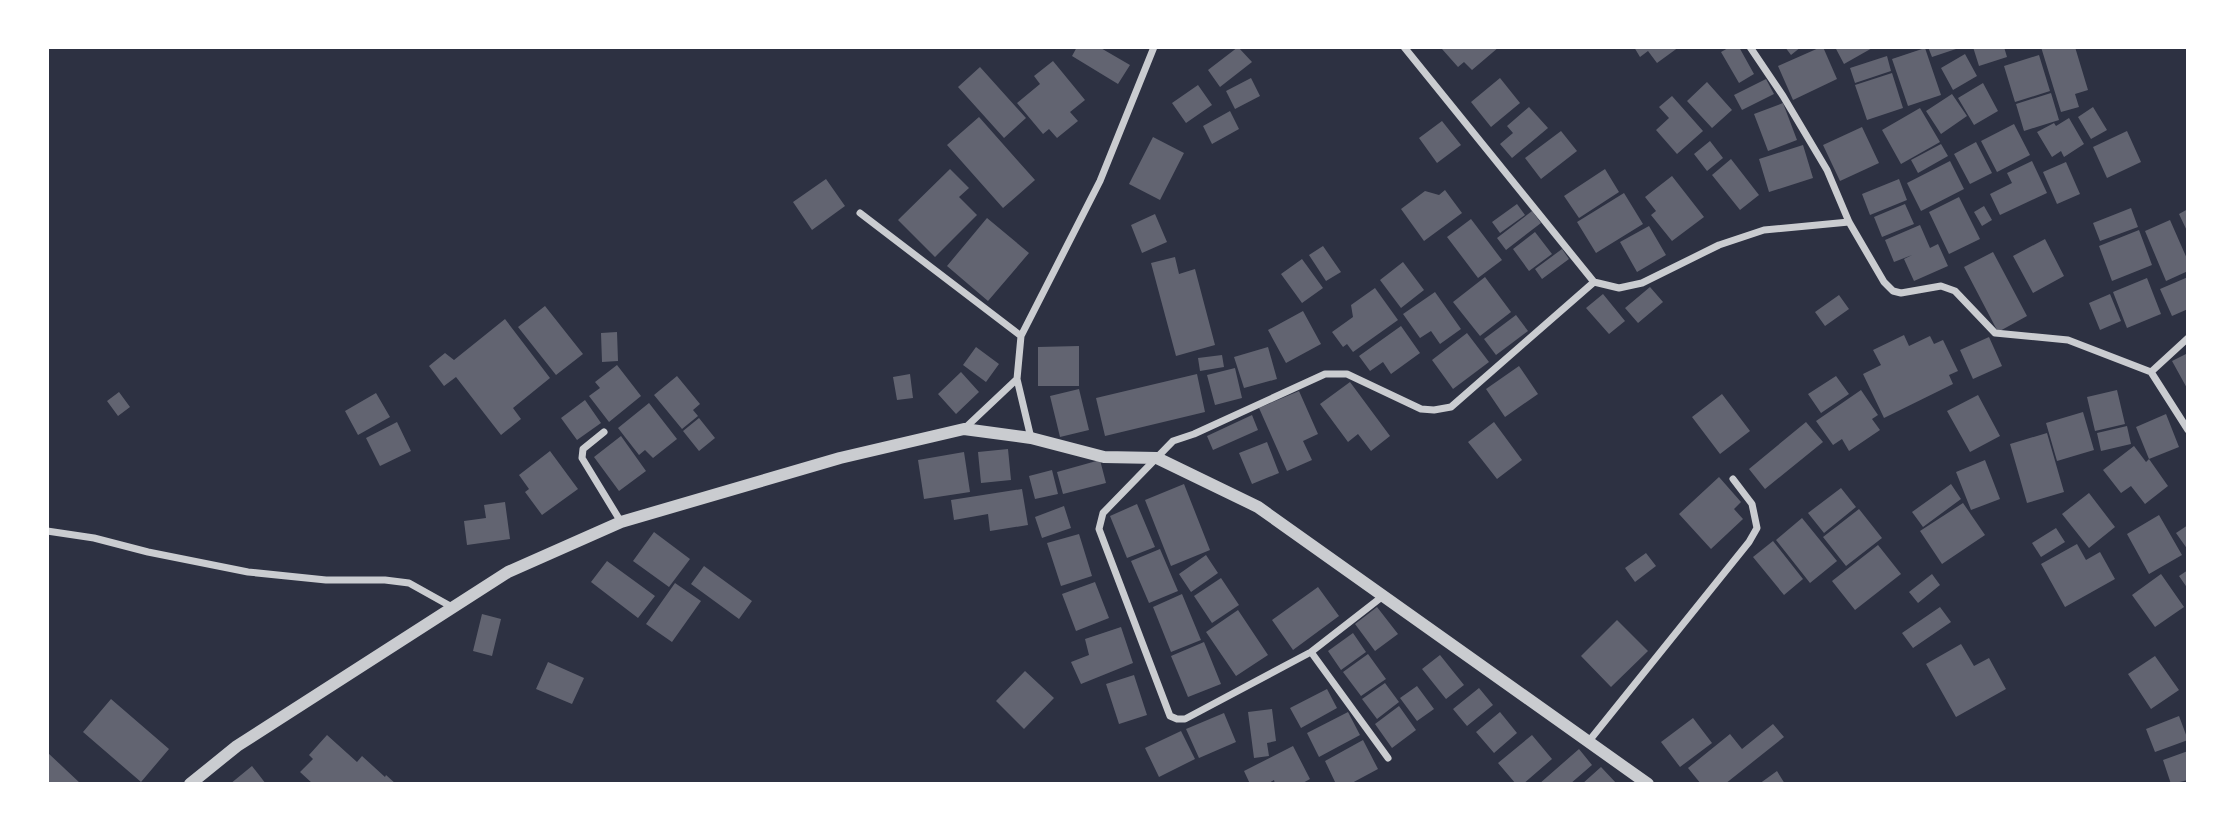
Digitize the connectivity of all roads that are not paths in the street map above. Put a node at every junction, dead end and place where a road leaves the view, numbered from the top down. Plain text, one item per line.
1 (1154, 47) edge
2 (1404, 47) edge
3 (1750, 47) edge
4 (860, 213) dead end
5 (1849, 222) junction
6 (1594, 282) junction
7 (1021, 336) junction
8 (2188, 338) edge
9 (2151, 372) junction
10 (1017, 379) junction
11 (964, 429) junction
12 (2188, 430) edge
13 (604, 432) dead end
14 (1031, 438) junction
15 (1157, 458) junction
16 (1733, 479) dead end
17 (621, 522) junction
18 (47, 531) edge
19 (1383, 596) junction
20 (452, 607) junction
21 (1311, 652) junction
22 (1589, 741) junction
23 (1388, 758) dead end
24 (190, 784) edge
25 (1648, 784) edge

1 - 7 street
2 - 6 street
3 - 5 street
4 - 7 street
5 - 6 street
5 - 9 street
6 - 15 street
7 - 10 street
8 - 9 street
9 - 12 street
10 - 11 street
10 - 14 street
11 - 14 street
11 - 17 street
13 - 17 street
14 - 15 street
15 - 19 street
15 - 21 street
16 - 22 street
17 - 20 street
18 - 20 street
19 - 21 street
19 - 22 street
20 - 24 street
21 - 23 street
22 - 25 street

